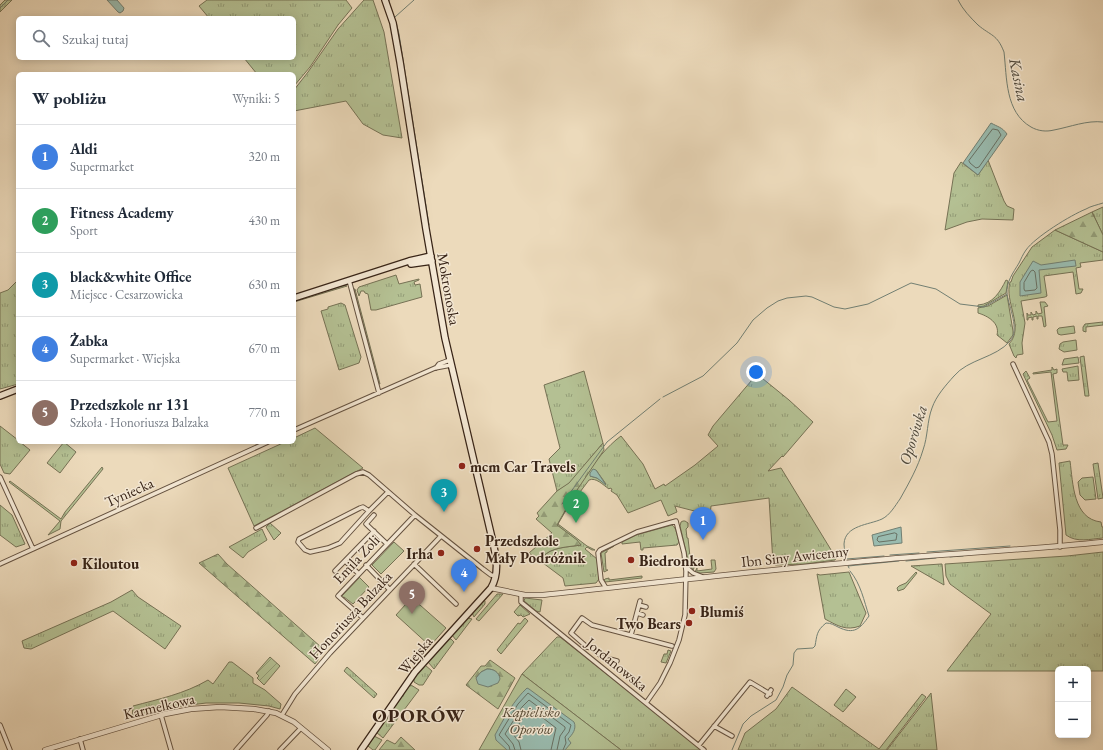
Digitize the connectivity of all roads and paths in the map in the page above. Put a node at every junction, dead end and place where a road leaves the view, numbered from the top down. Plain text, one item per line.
1 (385, 0) edge
2 (432, 258) junction
3 (349, 280) junction
4 (296, 297) edge
5 (450, 363) junction
6 (1013, 364) dead end
7 (16, 390) edge
8 (379, 393) junction
9 (0, 395) edge
10 (296, 429) edge
11 (264, 444) edge
12 (0, 477) edge
13 (388, 492) junction
14 (369, 511) junction
15 (374, 515) dead end
16 (415, 515) junction
17 (256, 528) dead end
18 (374, 531) junction
19 (441, 536) junction
20 (1103, 542) edge
21 (387, 544) junction
22 (1060, 547) junction
23 (33, 549) junction
24 (345, 561) junction
25 (0, 564) edge
26 (414, 564) junction
27 (366, 565) junction
28 (685, 566) junction
29 (335, 571) dead end
30 (359, 574) junction
31 (495, 578) junction
32 (705, 578) junction
33 (601, 580) junction
34 (686, 580) junction
35 (491, 588) junction
36 (607, 588) junction
37 (596, 589) junction
38 (390, 590) junction
39 (521, 595) junction
40 (456, 604) dead end
41 (646, 607) dead end
42 (637, 613) junction
43 (644, 615) dead end
44 (363, 618) junction
45 (631, 635) junction
46 (672, 646) dead end
47 (617, 661) dead end
48 (769, 693) dead end
49 (646, 703) junction
50 (269, 711) junction
51 (161, 715) junction
52 (282, 715) junction
53 (0, 725) edge
54 (714, 726) junction
55 (300, 728) junction
56 (2, 734) edge
57 (732, 736) dead end
58 (80, 739) junction
59 (318, 743) junction
60 (699, 745) junction
61 (10, 750) edge
62 (46, 750) edge
63 (83, 750) edge
64 (171, 750) edge
65 (236, 750) edge
66 (280, 750) edge
67 (323, 750) edge
68 (328, 750) edge
69 (361, 750) edge
70 (704, 750) edge

1 - 2 main road, Mokronoska
2 - 3 main road
2 - 5 main road, Mokronoska
3 - 4 main road
3 - 8 street
5 - 8 street
5 - 31 main road, Mokronoska
6 - 22 street
7 - 9 main road
8 - 10 street
11 - 23 street, Tyniecka
12 - 23 street
13 - 14 street
13 - 16 street
13 - 17 street
14 - 14 street
15 - 18 street
16 - 19 street
16 - 21 street, Emila Zoli
18 - 21 street
18 - 24 street
19 - 26 street, Honoriusza Balzaka
19 - 31 street
20 - 22 street, Ibn Siny Awicenny
21 - 27 street, Emila Zoli
22 - 32 street, Ibn Siny Awicenny
23 - 25 street, Tyniecka
24 - 29 street
24 - 30 street
26 - 38 street, Honoriusza Balzaka
26 - 40 street
27 - 30 street, Emila Zoli
27 - 38 street
28 - 32 street
28 - 33 street
28 - 34 street
30 - 44 street, Emila Zoli
31 - 35 main road, Wiejska
32 - 34 street, Ibn Siny Awicenny
33 - 36 street
33 - 37 street
34 - 36 street, Ibn Siny Awicenny
34 - 49 street
35 - 39 street, Ibn Siny Awicenny
35 - 69 main road, Wiejska
36 - 37 street, Ibn Siny Awicenny
37 - 39 street, Ibn Siny Awicenny
38 - 44 street, Honoriusza Balzaka
39 - 49 street, Jordanowska
41 - 42 street
42 - 43 street
42 - 45 street
44 - 52 street, Honoriusza Balzaka
45 - 46 street
45 - 47 street
48 - 54 street
49 - 60 street, Jordanowska
50 - 51 street, Karmelkowa
50 - 52 street, Karmelkowa
50 - 65 street
51 - 58 street, Karmelkowa
51 - 64 street
52 - 55 street, Karmelkowa
53 - 56 street
54 - 57 street
54 - 60 street
55 - 59 street, Karmelkowa
55 - 66 street
56 - 61 street
58 - 62 street, Karmelkowa
58 - 63 street
59 - 67 street, Karmelkowa
59 - 68 street, Karmelkowa
60 - 70 street, Jordanowska

